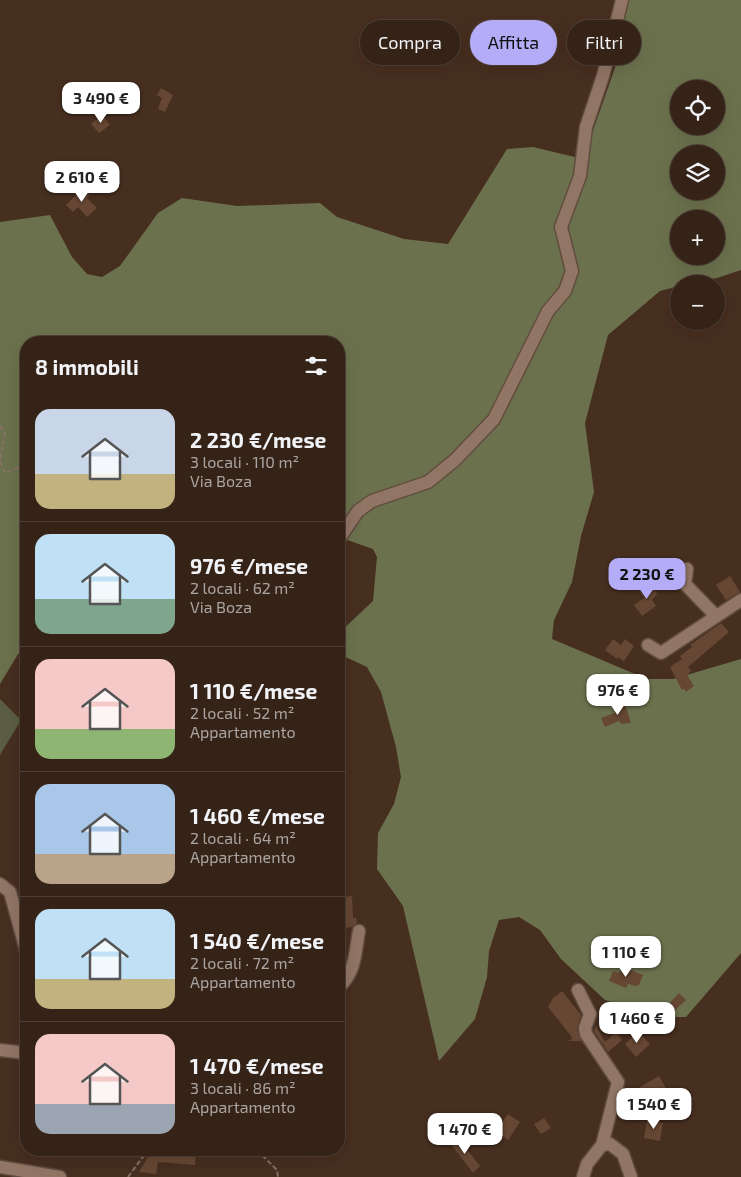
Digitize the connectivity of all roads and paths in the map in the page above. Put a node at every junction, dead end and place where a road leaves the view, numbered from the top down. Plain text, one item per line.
1 (622, 0) edge
2 (0, 426) edge
3 (20, 467) edge
4 (345, 530) edge
5 (686, 569) dead end
6 (741, 600) edge
7 (716, 616) junction
8 (648, 645) dead end
9 (0, 884) edge
10 (20, 926) edge
11 (359, 931) dead end
12 (345, 981) edge
13 (578, 990) dead end
14 (0, 1050) edge
15 (20, 1052) edge
16 (602, 1145) junction
17 (144, 1156) edge
18 (262, 1156) edge
19 (0, 1167) edge
20 (60, 1177) edge
21 (128, 1177) edge
22 (278, 1177) edge
23 (583, 1177) edge
24 (631, 1177) edge

1 - 4 street
2 - 3 path
5 - 7 street
6 - 7 street
7 - 8 street
9 - 10 street
11 - 12 street
13 - 16 street
14 - 15 street
16 - 23 street
16 - 24 street
17 - 21 path
18 - 22 path
19 - 20 street

